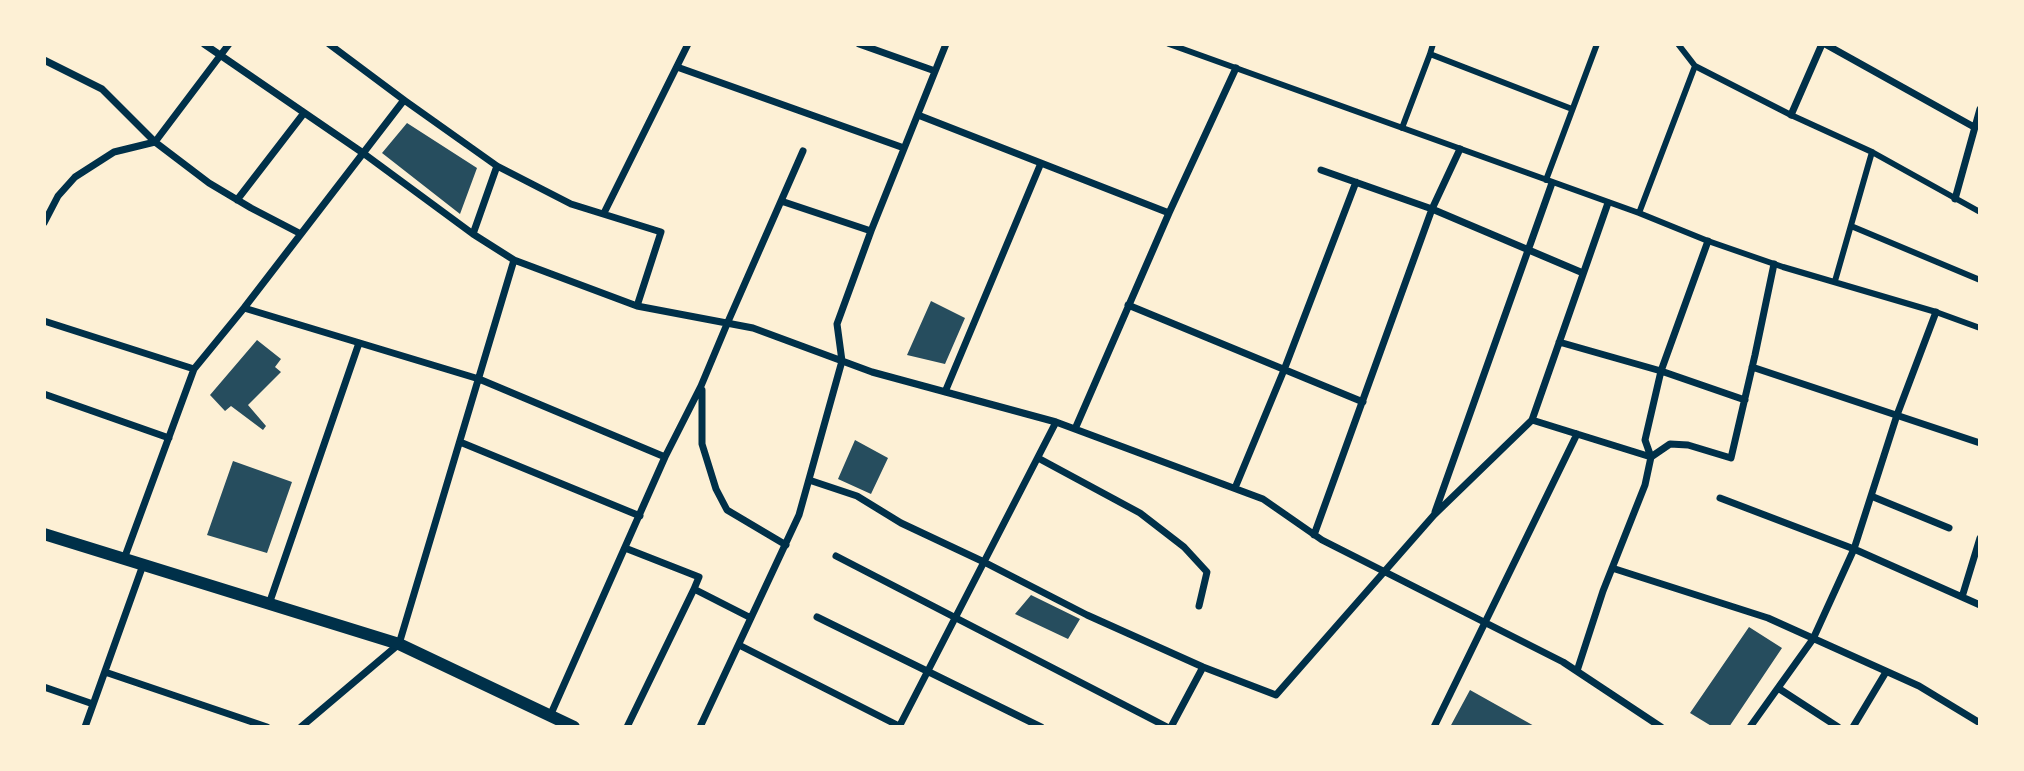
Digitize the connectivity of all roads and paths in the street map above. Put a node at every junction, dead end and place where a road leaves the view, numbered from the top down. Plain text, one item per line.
1 (204, 44) edge
2 (229, 44) edge
3 (329, 44) edge
4 (688, 44) edge
5 (859, 44) edge
6 (946, 44) edge
7 (1169, 44) edge
8 (1433, 44) edge
9 (1597, 44) edge
10 (1678, 44) edge
11 (1823, 44) edge
12 (1430, 54) junction
13 (220, 55) junction
14 (44, 60) edge
15 (677, 66) junction
16 (1695, 66) junction
17 (1236, 68) junction
18 (935, 72) junction
19 (404, 100) junction
20 (1572, 109) junction
21 (1980, 109) edge
22 (304, 113) junction
23 (918, 115) junction
24 (1791, 115) junction
25 (1974, 127) junction
26 (1402, 128) junction
27 (155, 142) junction
28 (904, 148) junction
29 (1460, 149) junction
30 (803, 152) dead end
31 (1872, 152) junction
32 (363, 153) junction
33 (1041, 163) junction
34 (496, 166) junction
35 (1321, 170) dead end
36 (1549, 181) junction
37 (1356, 182) junction
38 (1955, 199) junction
39 (237, 200) junction
40 (782, 201) junction
41 (1608, 203) junction
42 (1432, 209) junction
43 (1980, 212) edge
44 (604, 213) junction
45 (1169, 213) junction
46 (1639, 213) junction
47 (44, 223) edge
48 (1851, 226) junction
49 (871, 231) junction
50 (301, 234) junction
51 (472, 234) junction
52 (1708, 241) junction
53 (1528, 249) junction
54 (514, 260) junction
55 (1774, 264) junction
56 (1583, 273) junction
57 (1980, 280) edge
58 (1835, 281) junction
59 (1128, 305) junction
60 (636, 306) junction
61 (244, 308) junction
62 (1936, 312) junction
63 (44, 321) edge
64 (727, 324) junction
65 (1980, 328) edge
66 (359, 342) junction
67 (1559, 342) junction
68 (842, 361) junction
69 (1752, 367) junction
70 (194, 369) junction
71 (1284, 370) junction
72 (1661, 371) junction
73 (479, 379) junction
74 (701, 386) junction
75 (945, 392) junction
76 (44, 394) edge
77 (1745, 400) junction
78 (1363, 402) junction
79 (1897, 415) junction
80 (1532, 420) junction
81 (1056, 422) junction
82 (1075, 429) junction
83 (1577, 434) junction
84 (169, 438) junction
85 (460, 442) junction
86 (1980, 443) edge
87 (665, 457) junction
88 (1651, 457) junction
89 (1038, 458) junction
90 (809, 480) junction
91 (1235, 488) junction
92 (1871, 496) junction
93 (1720, 498) dead end
94 (1434, 515) junction
95 (640, 516) junction
96 (1949, 528) dead end
97 (44, 534) edge
98 (1314, 535) junction
99 (1980, 538) edge
100 (786, 545) junction
101 (625, 548) junction
102 (1854, 549) junction
103 (836, 556) dead end
104 (124, 559) junction
105 (984, 562) junction
106 (143, 565) junction
107 (1612, 568) junction
108 (1384, 571) junction
109 (694, 589) junction
110 (1962, 597) junction
111 (269, 604) junction
112 (1199, 606) dead end
113 (1980, 606) edge
114 (817, 617) dead end
115 (956, 617) junction
116 (751, 618) junction
117 (1487, 622) junction
118 (1813, 639) junction
119 (399, 644) junction
120 (738, 645) junction
121 (1203, 667) junction
122 (1577, 671) junction
123 (105, 672) junction
124 (928, 672) junction
125 (1886, 672) junction
126 (44, 687) edge
127 (1778, 688) junction
128 (93, 704) junction
129 (550, 716) junction
130 (1980, 723) edge
131 (85, 727) edge
132 (267, 727) edge
133 (301, 727) edge
134 (574, 727) edge
135 (626, 727) edge
136 (700, 727) edge
137 (900, 727) edge
138 (1041, 727) edge
139 (1169, 727) edge
140 (1434, 727) edge
141 (1661, 727) edge
142 (1750, 727) edge
143 (1838, 727) edge
144 (1853, 727) edge

1 - 13 street
2 - 13 street
3 - 19 street
4 - 15 street
5 - 18 street
6 - 18 street
7 - 17 street
8 - 12 street
9 - 20 street
10 - 16 street
11 - 24 street
11 - 25 street
12 - 20 street
12 - 26 street
13 - 22 street
13 - 27 street
14 - 27 street
15 - 28 street
15 - 44 street
16 - 24 street
16 - 46 street
17 - 26 street
17 - 45 street
18 - 23 street
19 - 32 street
19 - 34 street
20 - 36 street
21 - 25 street
22 - 32 street
22 - 39 street
23 - 28 street
23 - 33 street
24 - 31 street
25 - 38 street
26 - 29 street
27 - 39 street
27 - 47 street
28 - 49 street
29 - 36 street
29 - 42 street
30 - 40 street
31 - 38 street
31 - 48 street
32 - 50 street
32 - 51 street
33 - 45 street
33 - 75 street
34 - 44 street
34 - 51 street
35 - 37 street
36 - 41 street
36 - 53 street
37 - 42 street
37 - 71 street
38 - 43 street
39 - 50 street
40 - 49 street
40 - 64 street
41 - 46 street
41 - 56 street
42 - 53 street
42 - 78 street
44 - 60 street
45 - 59 street
46 - 52 street
48 - 57 street
48 - 58 street
49 - 68 street
50 - 61 street
51 - 54 street
52 - 55 street
52 - 72 street
53 - 56 street
53 - 94 street
54 - 60 street
54 - 73 street
55 - 58 street
55 - 69 street
56 - 67 street
58 - 62 street
59 - 71 street
59 - 82 street
60 - 64 street
61 - 66 street
61 - 70 street
62 - 65 street
62 - 79 street
63 - 70 street
64 - 68 street
64 - 74 street
66 - 73 street
66 - 111 street
67 - 72 street
67 - 80 street
68 - 75 street
68 - 90 street
69 - 77 street
69 - 79 street
70 - 84 street
71 - 78 street
71 - 91 street
72 - 77 street
72 - 88 street
73 - 85 street
73 - 87 street
74 - 87 street
74 - 100 street
75 - 81 street
76 - 84 street
77 - 88 street
78 - 98 street
79 - 86 street
79 - 92 street
80 - 83 street
80 - 94 street
81 - 82 street
81 - 89 street
82 - 91 street
83 - 88 street
83 - 117 street
84 - 104 street
85 - 95 street
85 - 119 street
87 - 95 street
88 - 107 street
89 - 105 street
89 - 112 street
90 - 100 street
90 - 105 street
91 - 98 street
92 - 96 street
92 - 102 street
93 - 102 street
94 - 108 street
95 - 101 street
97 - 104 main road
98 - 108 street
99 - 110 street
100 - 116 street
101 - 109 street
101 - 129 street
102 - 110 street
102 - 118 street
103 - 115 street
104 - 106 main road
105 - 115 street
105 - 121 street
106 - 111 main road
106 - 123 street
107 - 118 street
107 - 122 street
108 - 117 street
108 - 121 street
109 - 116 street
109 - 135 street
110 - 113 street
111 - 119 main road
114 - 124 street
115 - 124 street
115 - 139 street
116 - 120 street
117 - 122 street
117 - 140 street
118 - 125 street
118 - 127 street
119 - 129 main road
119 - 133 street
120 - 136 street
120 - 137 street
121 - 139 street
122 - 141 street
123 - 128 street
123 - 132 street
124 - 137 street
124 - 138 street
125 - 130 street
125 - 144 street
126 - 128 street
127 - 142 street
127 - 143 street
128 - 131 street
129 - 134 main road

